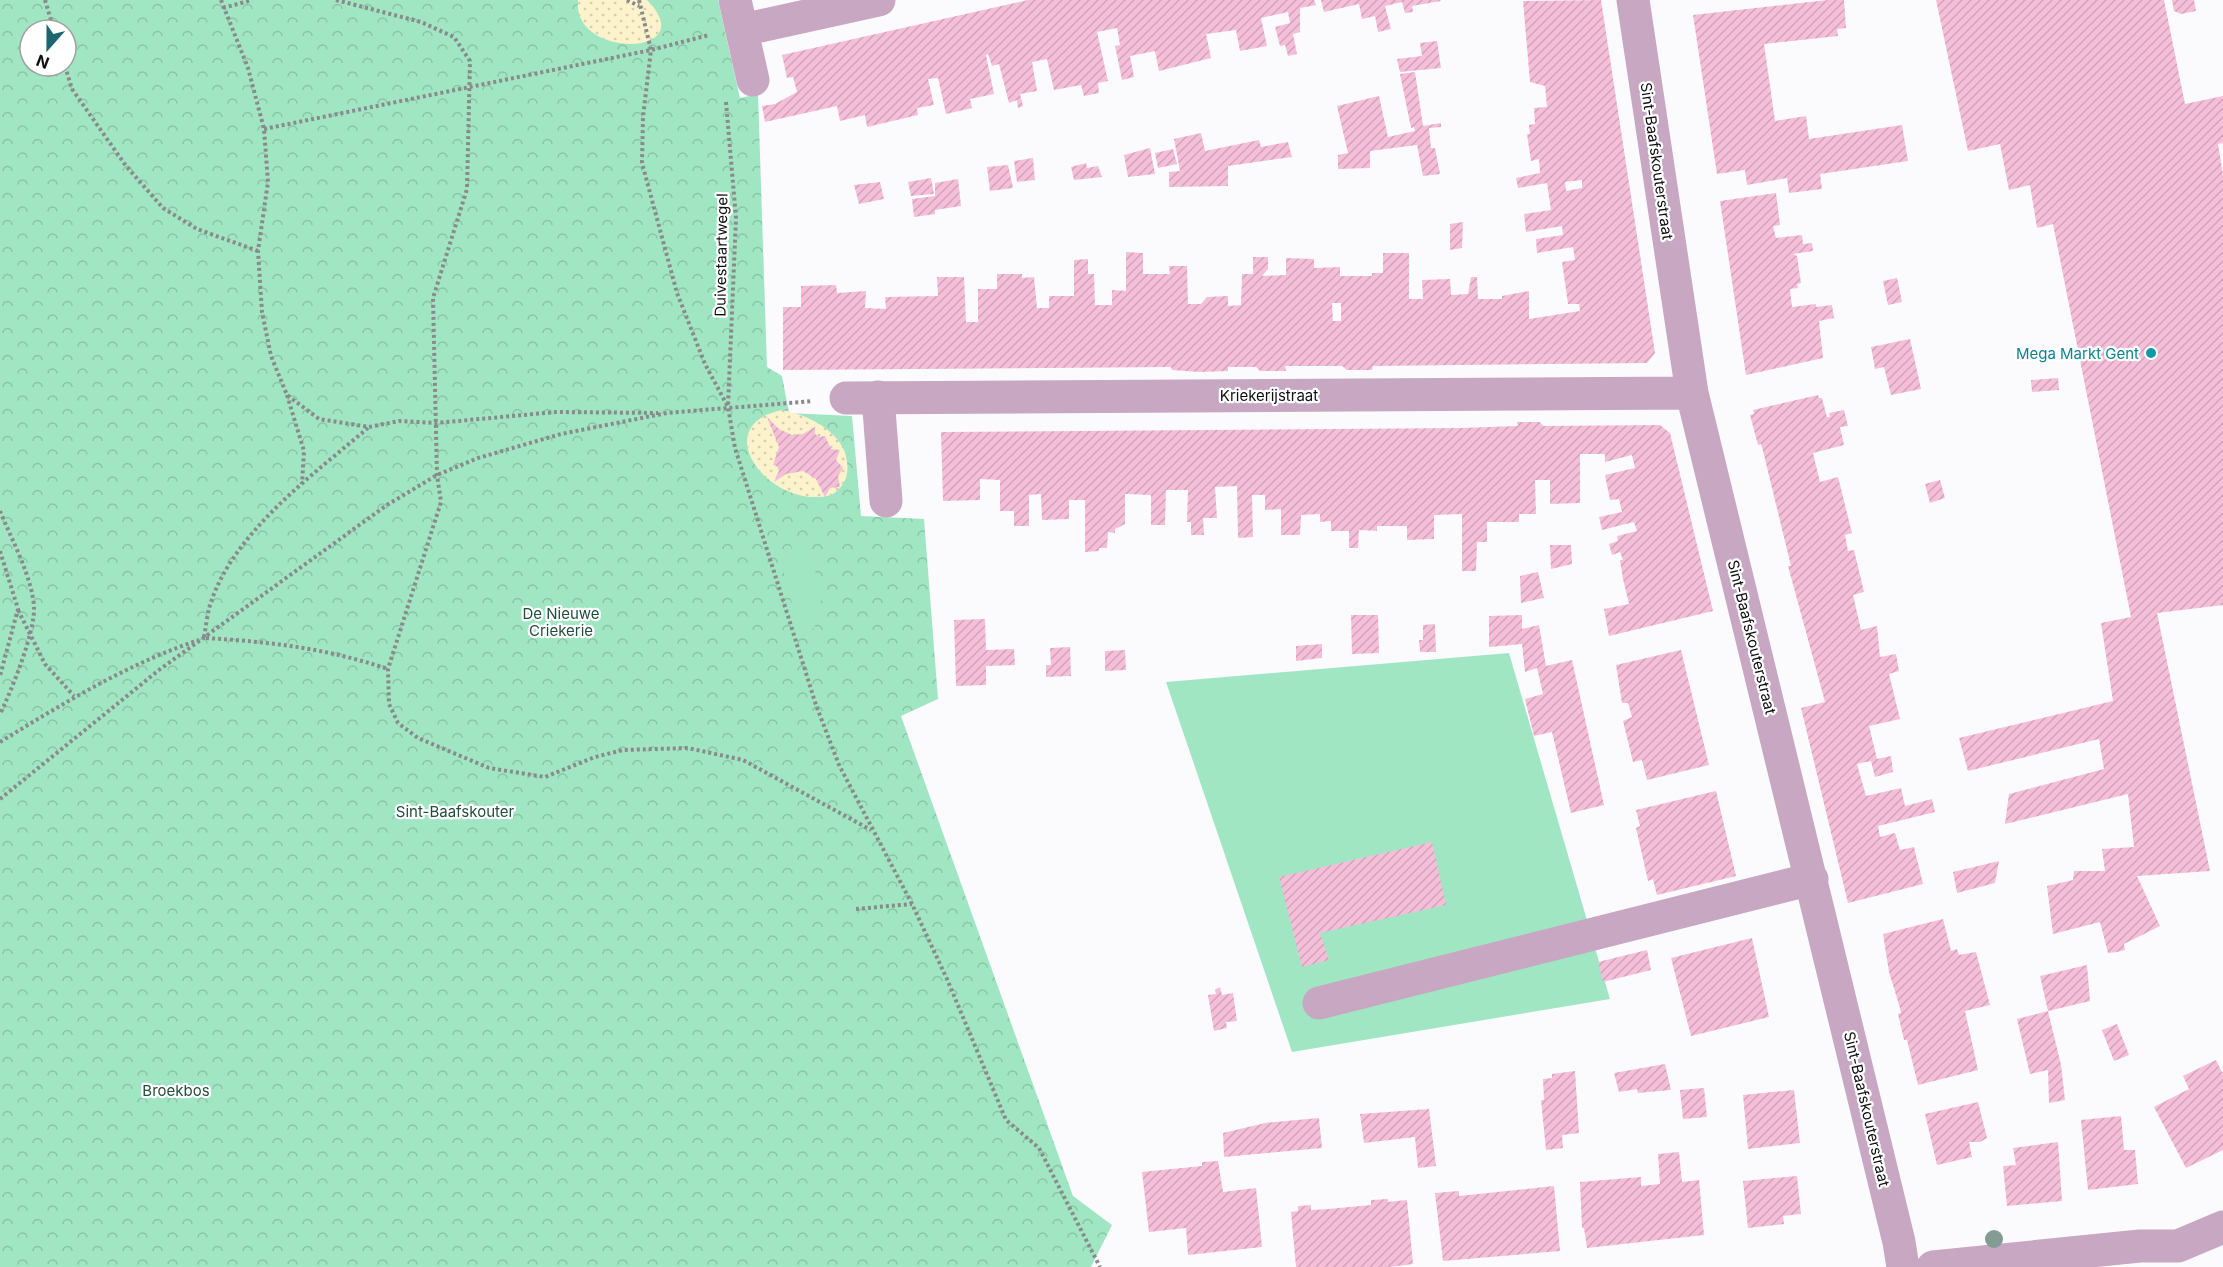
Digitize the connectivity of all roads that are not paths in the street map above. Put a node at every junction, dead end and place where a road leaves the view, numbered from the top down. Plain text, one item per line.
1 (879, 0) edge
2 (1633, 0) edge
3 (726, 27) edge
4 (753, 80) dead end
5 (1692, 393) junction
6 (878, 397) junction
7 (846, 398) road end
8 (886, 501) dead end
9 (1812, 879) junction
10 (1319, 1003) dead end
11 (2223, 1227) edge
12 (2179, 1257) edge
13 (1903, 1267) edge
14 (1933, 1267) edge

1 - 3 street
2 - 5 street, Sint-Baafskouterstraat
3 - 4 street
5 - 6 street, Kriekerijstraat
5 - 9 street, Sint-Baafskouterstraat
6 - 7 street, Kriekerijstraat
6 - 8 street
9 - 10 street
9 - 13 street, Sint-Baafskouterstraat
11 - 12 street
12 - 14 street

